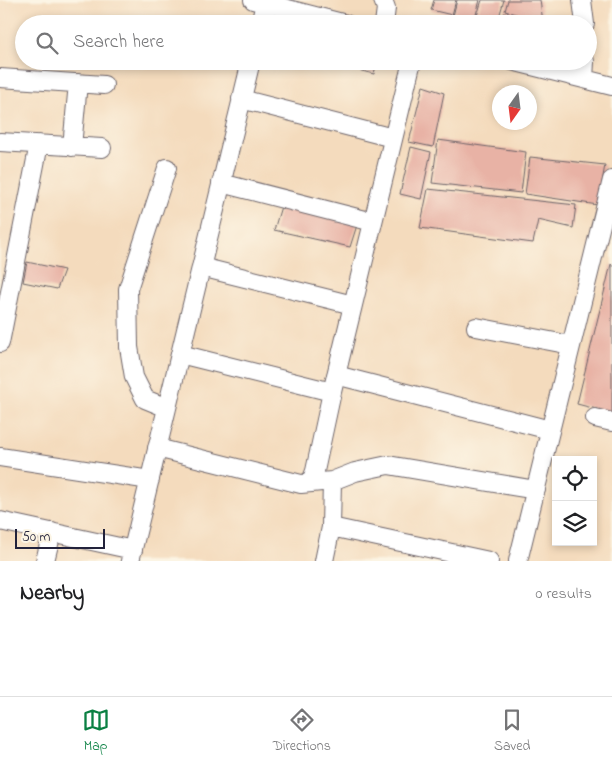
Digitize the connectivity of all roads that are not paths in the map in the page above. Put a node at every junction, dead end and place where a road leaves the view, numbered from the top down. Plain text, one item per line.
1 (383, 0) edge
2 (582, 0) edge
3 (261, 1) edge
4 (260, 15) edge
5 (313, 15) edge
6 (385, 15) edge
7 (584, 15) edge
8 (248, 70) edge
9 (410, 70) edge
10 (548, 70) edge
11 (584, 70) edge
12 (0, 78) edge
13 (584, 79) junction
14 (78, 84) junction
15 (104, 85) dead end
16 (612, 86) edge
17 (241, 99) junction
18 (393, 138) junction
19 (0, 142) edge
20 (39, 144) junction
21 (72, 147) junction
22 (102, 148) dead end
23 (167, 168) dead end
24 (612, 180) edge
25 (221, 183) junction
26 (373, 222) junction
27 (201, 267) junction
28 (352, 305) junction
29 (476, 327) dead end
30 (0, 343) edge
31 (571, 345) junction
32 (180, 354) junction
33 (336, 375) junction
34 (332, 392) junction
35 (167, 408) junction
36 (595, 418) dead end
37 (612, 422) edge
38 (550, 430) junction
39 (157, 448) junction
40 (0, 457) edge
41 (150, 480) junction
42 (332, 481) junction
43 (308, 482) junction
44 (536, 490) junction
45 (0, 520) edge
46 (331, 527) junction
47 (52, 532) junction
48 (132, 555) edge
49 (45, 561) edge
50 (324, 561) edge
51 (489, 561) edge
52 (518, 561) edge

1 - 6 street
2 - 7 street
3 - 4 street
3 - 5 street
8 - 17 street
9 - 18 street
10 - 13 street
11 - 13 street
12 - 14 street
13 - 16 street
14 - 15 street
14 - 21 street
17 - 18 street
17 - 25 street
18 - 26 street
19 - 20 street
20 - 21 street
20 - 30 street
21 - 22 street
23 - 35 street
24 - 31 street
25 - 26 street
25 - 27 street
26 - 28 street
27 - 28 street
27 - 32 street
28 - 33 street
29 - 31 street
31 - 38 street
32 - 34 street
32 - 35 street
33 - 34 street
33 - 38 street
34 - 43 street
35 - 39 street
36 - 37 street
38 - 44 street
39 - 41 street
39 - 43 street
40 - 41 street
41 - 48 street
42 - 43 street
42 - 44 street
42 - 46 street
44 - 52 street
45 - 47 street
46 - 50 street
46 - 51 street
47 - 48 street
47 - 49 street

